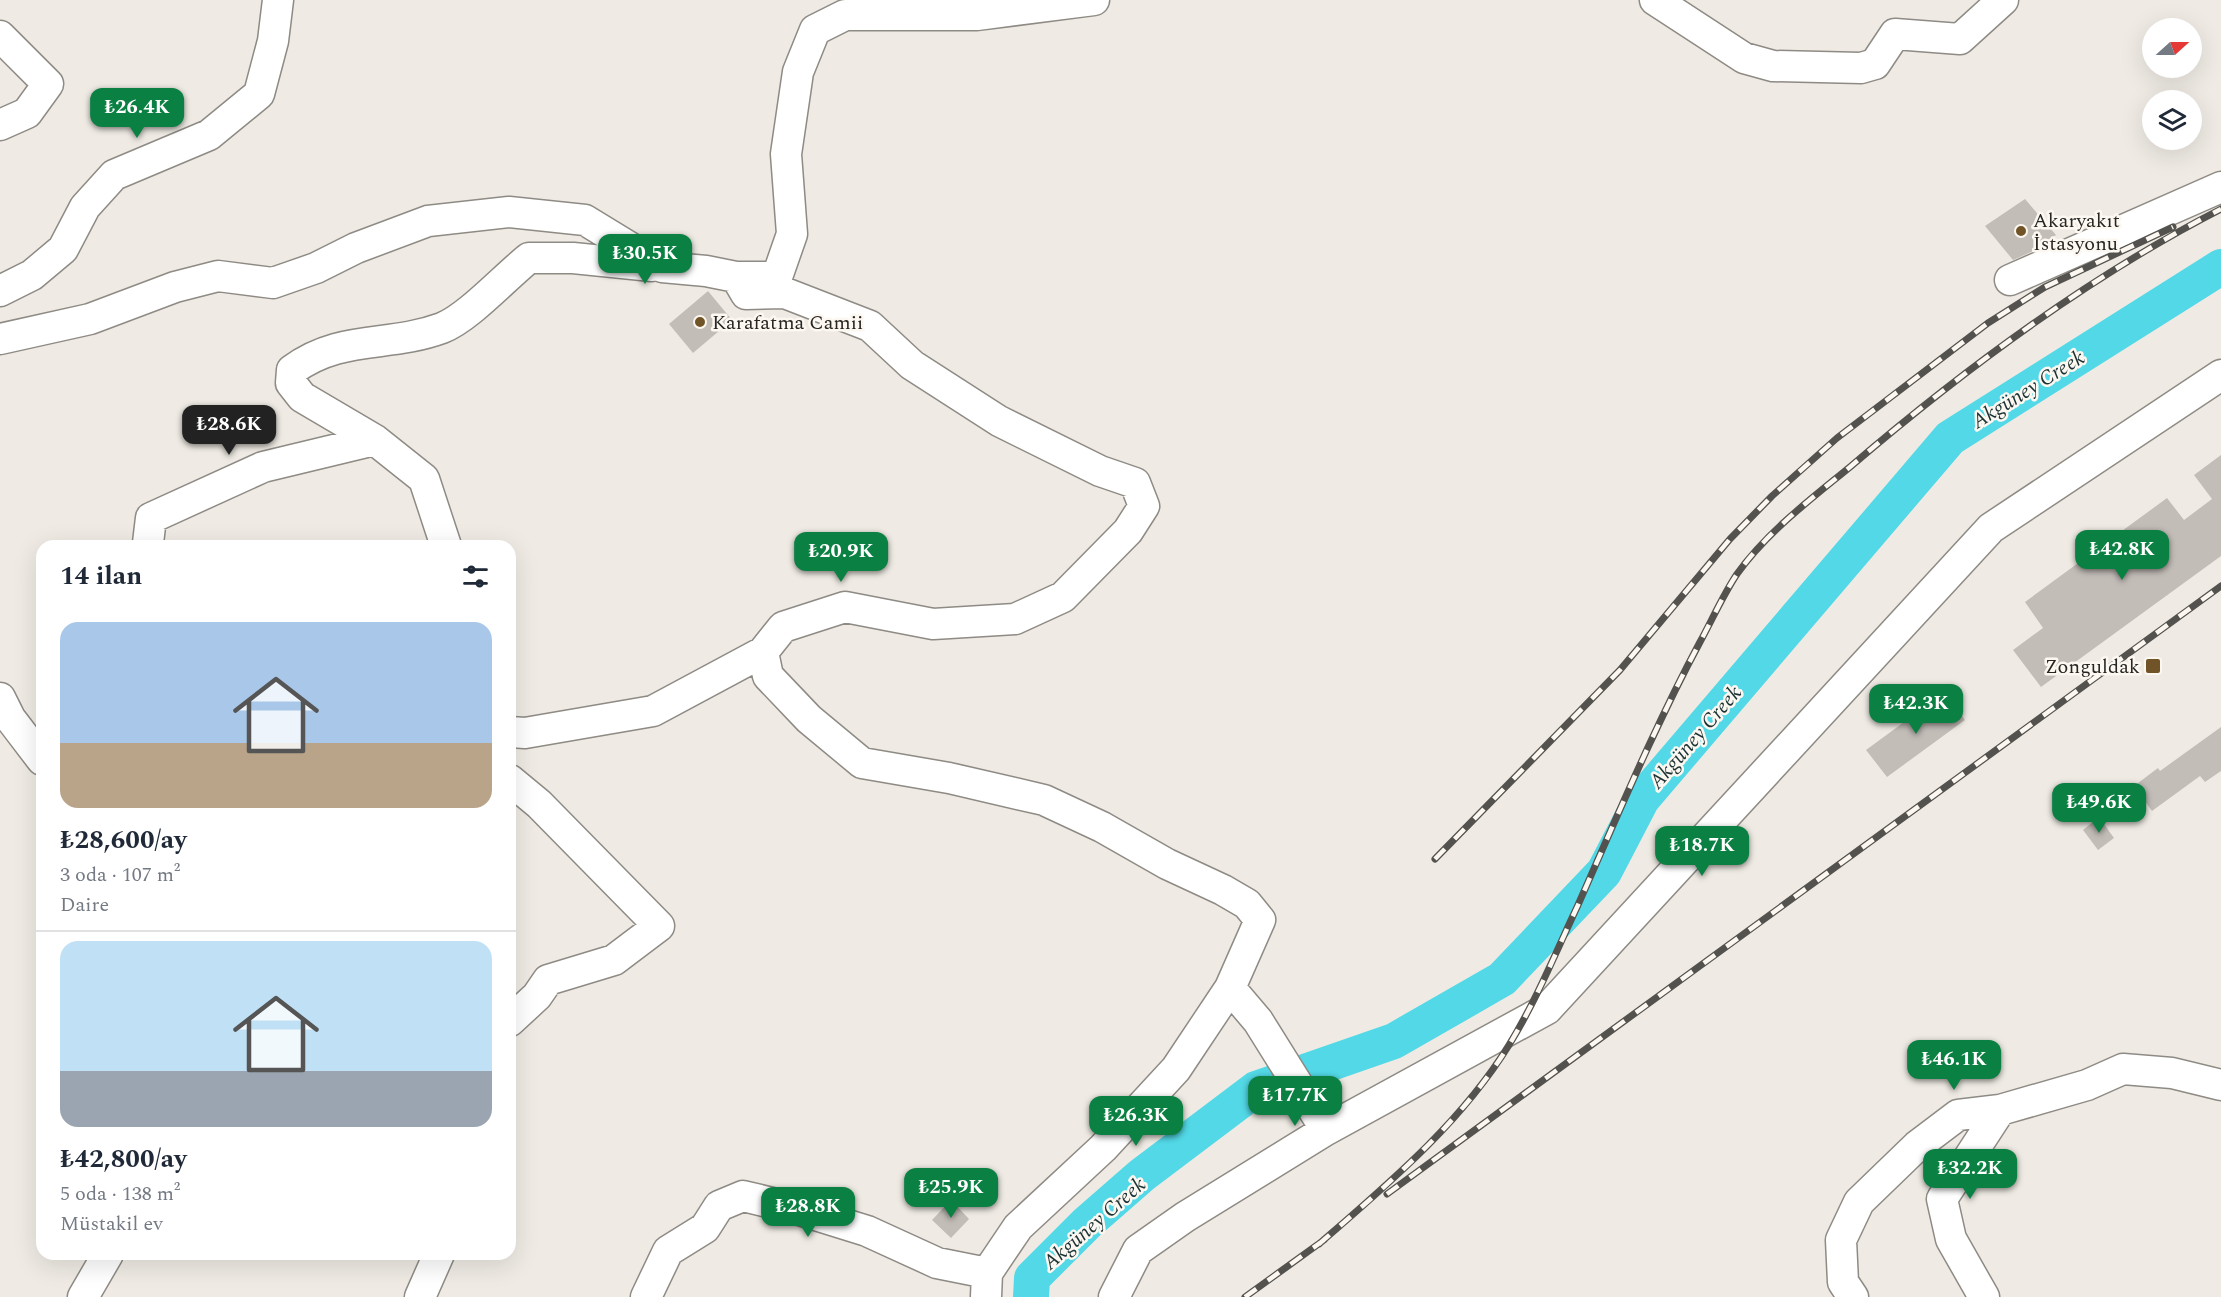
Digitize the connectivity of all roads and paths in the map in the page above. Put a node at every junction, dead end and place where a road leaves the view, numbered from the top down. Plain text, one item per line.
1 (278, 0) edge
2 (1094, 0) edge
3 (1655, 0) edge
4 (2003, 0) edge
5 (0, 36) edge
6 (0, 125) edge
7 (2221, 187) edge
8 (662, 267) junction
9 (736, 277) junction
10 (2010, 280) dead end
11 (0, 291) edge
12 (0, 339) edge
13 (2221, 375) edge
14 (375, 440) junction
15 (148, 540) edge
16 (444, 540) edge
17 (763, 652) junction
18 (0, 698) edge
19 (516, 732) edge
20 (36, 752) edge
21 (516, 785) edge
22 (1230, 988) junction
23 (516, 1015) edge
24 (2221, 1085) edge
25 (2000, 1110) junction
26 (1326, 1130) junction
27 (105, 1260) edge
28 (436, 1260) edge
29 (986, 1285) edge
30 (83, 1297) edge
31 (420, 1297) edge
32 (646, 1297) edge
33 (1114, 1297) edge
34 (1853, 1297) edge
35 (1984, 1297) edge

1 - 11 street
2 - 9 street
3 - 4 street
5 - 6 street
7 - 10 street
8 - 9 street
8 - 12 street
8 - 14 street
9 - 17 street
13 - 26 street
14 - 15 street
14 - 16 street
17 - 19 street
17 - 22 street
18 - 20 street
21 - 23 street
22 - 26 street
22 - 29 street
24 - 25 street
25 - 34 street
25 - 35 street
26 - 33 street
27 - 30 street
28 - 31 street
29 - 32 street

